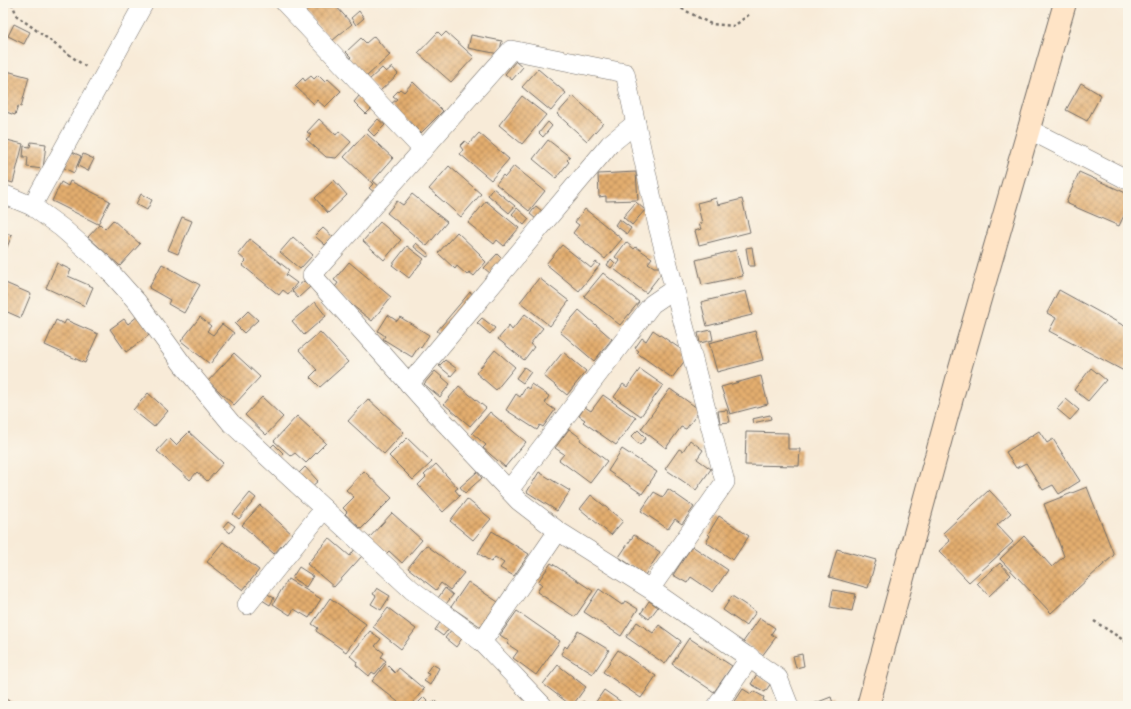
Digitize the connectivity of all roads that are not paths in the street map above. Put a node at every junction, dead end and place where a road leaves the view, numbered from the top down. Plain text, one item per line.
1 (144, 3) edge
2 (285, 3) edge
3 (1065, 3) edge
4 (636, 123) junction
5 (1028, 129) junction
6 (423, 150) junction
7 (1128, 180) edge
8 (3, 194) edge
9 (32, 206) junction
10 (674, 290) junction
11 (410, 384) junction
12 (509, 490) junction
13 (324, 509) junction
14 (558, 531) junction
15 (650, 589) junction
16 (247, 605) dead end
17 (482, 642) junction
18 (750, 657) junction
19 (543, 706) edge
20 (717, 706) edge
21 (789, 706) edge
22 (868, 706) edge

1 - 9 street
2 - 6 street
3 - 5 street
4 - 6 street
4 - 10 street
4 - 11 street
5 - 7 street
5 - 22 street
6 - 11 street
8 - 9 street
9 - 13 street
10 - 12 street
10 - 15 street
11 - 12 street
12 - 14 street
13 - 16 street
13 - 17 street
14 - 15 street
14 - 17 street
15 - 18 street
17 - 19 street
18 - 20 street
18 - 21 street

